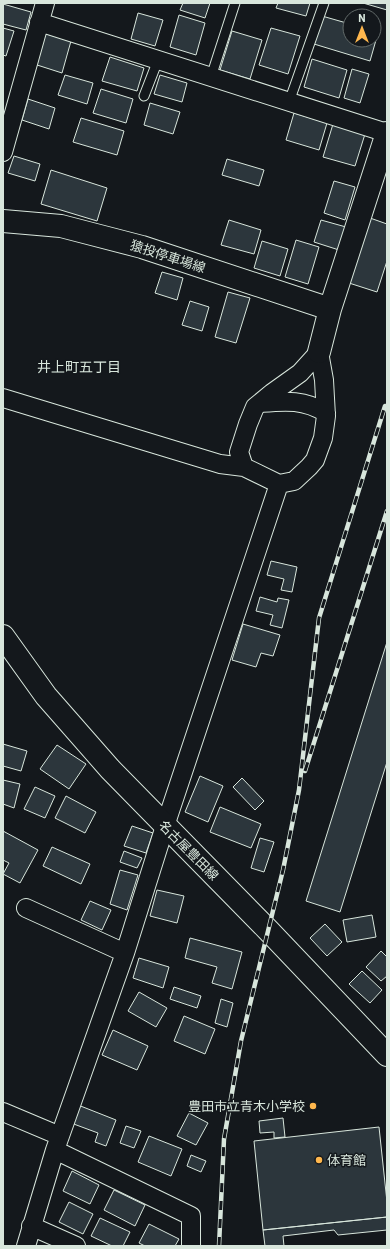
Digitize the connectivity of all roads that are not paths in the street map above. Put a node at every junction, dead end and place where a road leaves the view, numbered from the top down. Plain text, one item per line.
1 (46, 3) edge
2 (235, 3) edge
3 (324, 3) edge
4 (39, 22) junction
5 (158, 60) junction
6 (211, 77) junction
7 (144, 96) dead end
8 (290, 102) junction
9 (387, 133) edge
10 (3, 152) edge
11 (3, 221) edge
12 (330, 309) junction
13 (319, 352) junction
14 (3, 398) edge
15 (260, 403) junction
16 (326, 413) junction
17 (244, 467) junction
18 (279, 484) junction
19 (3, 636) edge
20 (165, 826) junction
21 (26, 908) dead end
22 (125, 953) junction
23 (387, 1055) edge
24 (3, 1112) edge
25 (58, 1143) junction
26 (31, 1226) junction
27 (26, 1246) edge
28 (76, 1246) edge
29 (191, 1246) edge

1 - 4 street
2 - 6 lane
3 - 8 lane
4 - 5 street
4 - 10 street
5 - 6 street
5 - 7 lane
6 - 8 street
8 - 9 street
9 - 12 main road
11 - 12 main road, 猿投停車場線
12 - 13 main road
13 - 15 street
13 - 16 street
14 - 17 street
15 - 16 street
15 - 17 street
16 - 18 street
17 - 18 street
18 - 20 street
19 - 20 main road, 名古屋豊田線
20 - 22 street
20 - 23 main road, 名古屋豊田線
21 - 22 street
22 - 25 street
24 - 25 street
25 - 26 street
25 - 29 street
26 - 27 street
26 - 28 street

